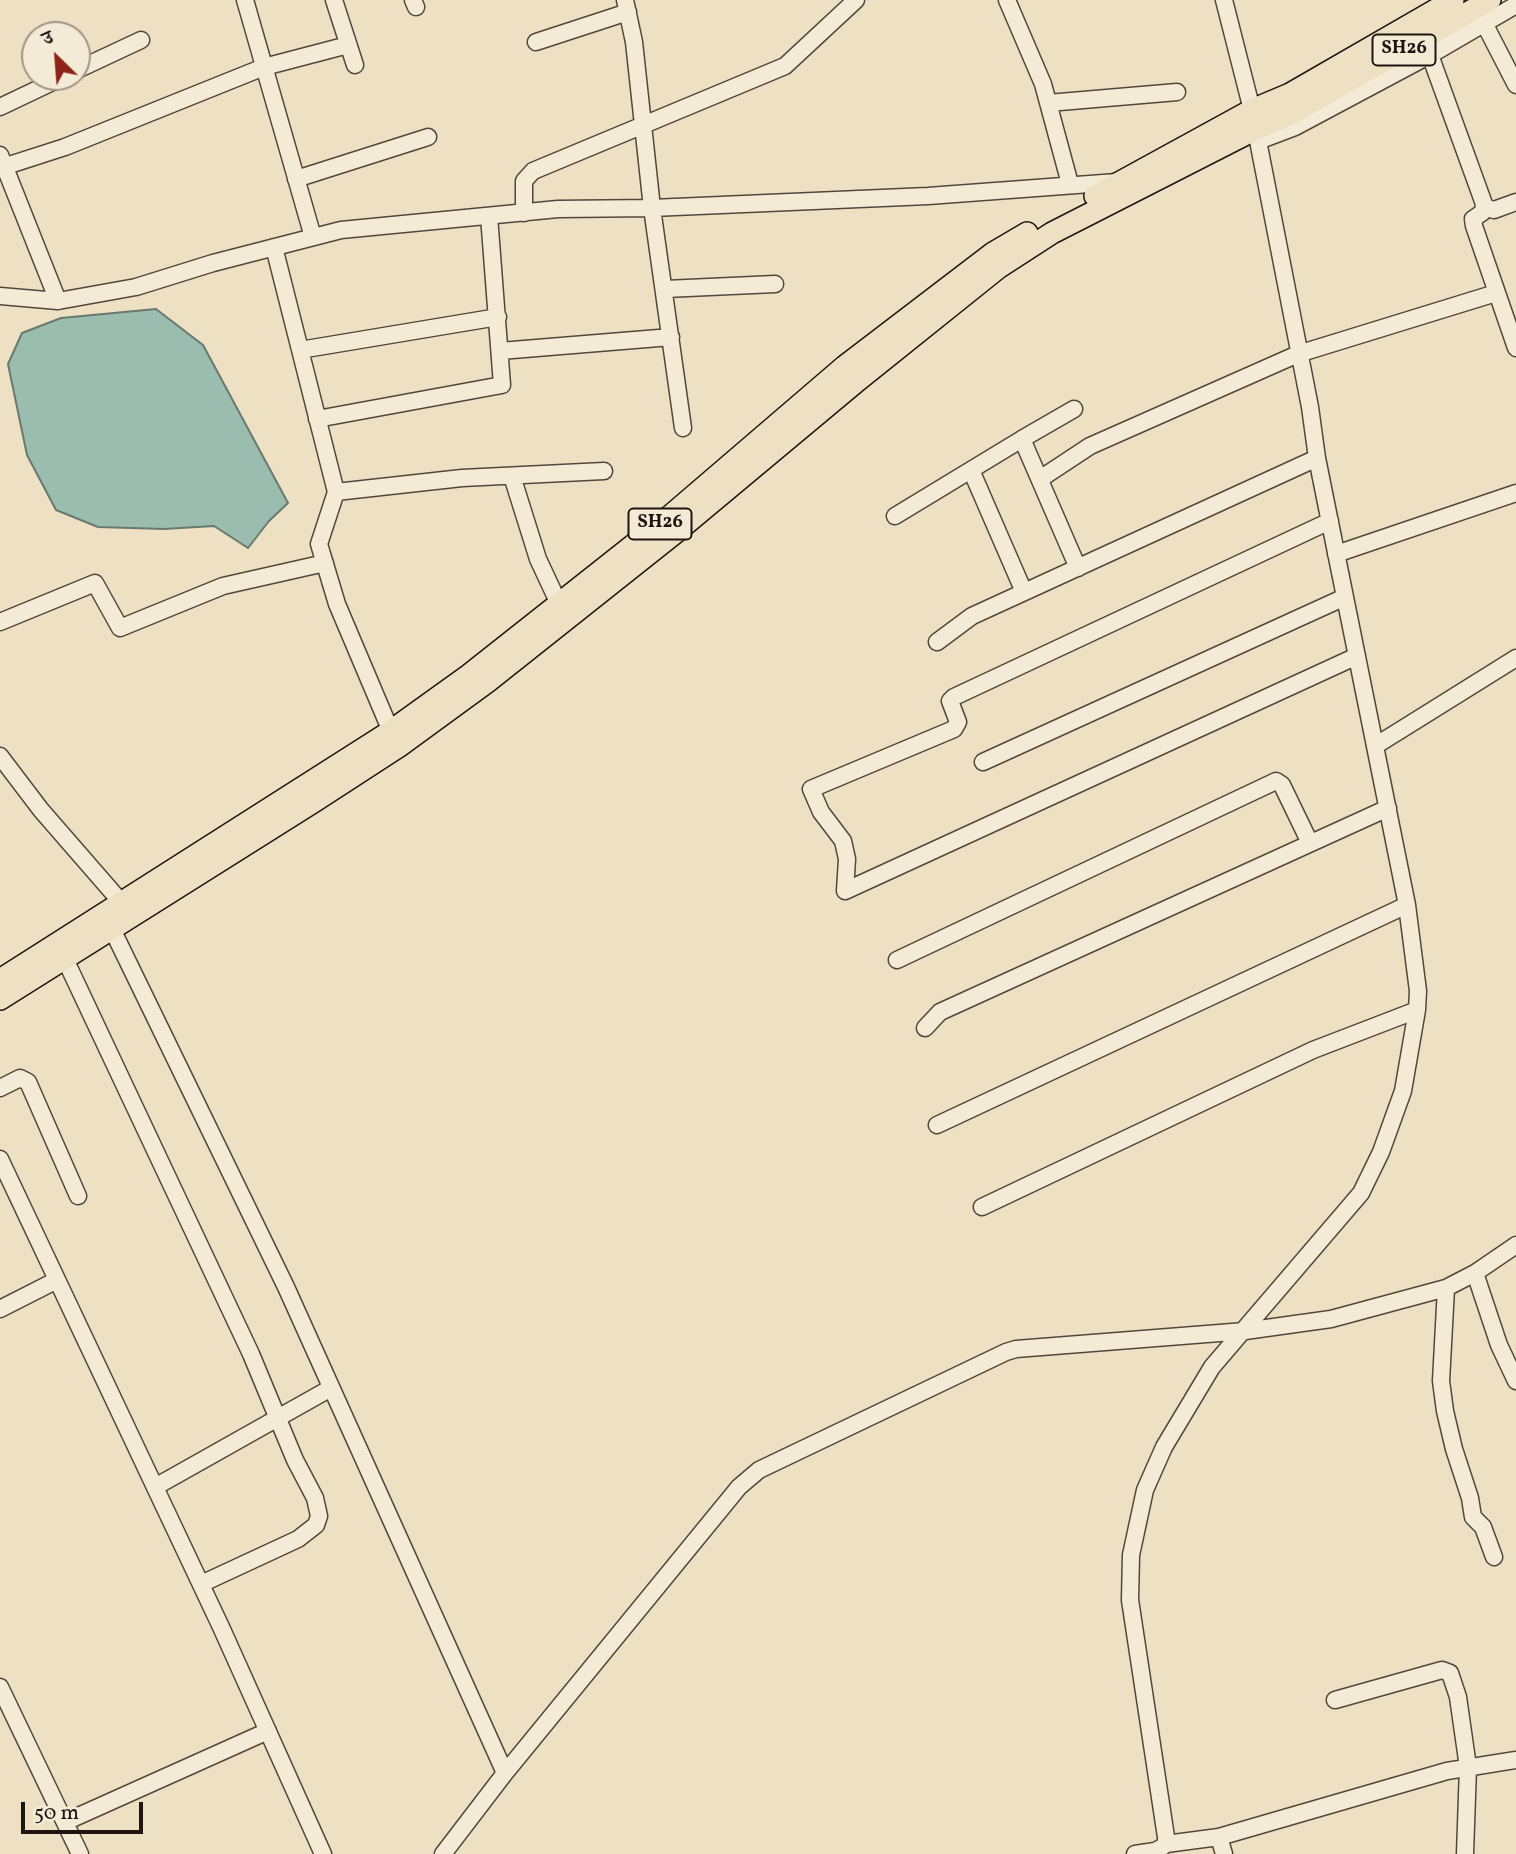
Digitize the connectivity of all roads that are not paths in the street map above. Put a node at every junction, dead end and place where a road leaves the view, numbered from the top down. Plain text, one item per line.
1 (245, 0) edge
2 (334, 0) edge
3 (856, 0) edge
4 (1007, 0) edge
5 (1224, 0) edge
6 (1453, 0) edge
7 (1490, 0) edge
8 (1516, 5) edge
9 (626, 6) edge
10 (1484, 23) junction
11 (141, 40) dead end
12 (536, 42) dead end
13 (348, 45) junction
14 (1430, 55) junction
15 (91, 63) edge
16 (355, 65) dead end
17 (264, 67) junction
18 (1516, 85) edge
19 (34, 91) edge
20 (1177, 92) dead end
21 (1048, 103) junction
22 (0, 107) edge
23 (644, 126) junction
24 (1255, 127) junction
25 (428, 137) dead end
26 (2, 163) edge
27 (296, 179) junction
28 (1155, 181) junction
29 (1119, 182) junction
30 (1070, 184) junction
31 (1516, 202) edge
32 (1484, 206) junction
33 (652, 208) junction
34 (524, 213) junction
35 (489, 216) junction
36 (313, 237) junction
37 (274, 247) junction
38 (775, 284) dead end
39 (664, 289) junction
40 (1496, 293) junction
41 (0, 296) edge
42 (58, 301) junction
43 (498, 317) junction
44 (671, 337) junction
45 (1516, 348) edge
46 (300, 350) junction
47 (500, 351) junction
48 (1298, 354) junction
49 (1074, 409) dead end
50 (317, 419) junction
51 (683, 428) dead end
52 (1022, 439) junction
53 (1317, 458) junction
54 (971, 470) junction
55 (604, 471) dead end
56 (512, 476) junction
57 (1040, 479) junction
58 (335, 492) junction
59 (1516, 493) edge
60 (895, 516) dead end
61 (1329, 521) junction
62 (1336, 554) junction
63 (324, 563) junction
64 (1078, 568) junction
65 (1024, 592) junction
66 (1345, 597) junction
67 (559, 604) junction
68 (0, 622) edge
69 (937, 642) dead end
70 (1357, 656) junction
71 (1516, 658) edge
72 (394, 739) junction
73 (1375, 746) junction
74 (0, 756) edge
75 (983, 762) dead end
76 (1388, 808) junction
77 (1310, 843) junction
78 (121, 902) junction
79 (1407, 905) junction
80 (112, 929) junction
81 (65, 959) junction
82 (897, 960) dead end
83 (0, 980) edge
84 (0, 999) edge
85 (1417, 1010) junction
86 (925, 1028) dead end
87 (0, 1088) edge
88 (937, 1125) dead end
89 (0, 1159) edge
90 (78, 1196) dead end
91 (982, 1207) dead end
92 (1516, 1245) edge
93 (1475, 1273) junction
94 (57, 1280) junction
95 (1446, 1288) junction
96 (0, 1309) edge
97 (1245, 1331) junction
98 (1516, 1381) edge
99 (331, 1388) junction
100 (278, 1419) junction
101 (155, 1487) junction
102 (1494, 1557) dead end
103 (201, 1584) junction
104 (0, 1686) edge
105 (1335, 1700) dead end
106 (268, 1731) junction
107 (1516, 1760) edge
108 (1468, 1767) junction
109 (505, 1773) junction
110 (65, 1822) junction
111 (1219, 1837) junction
112 (1166, 1843) junction
113 (80, 1854) edge
114 (323, 1854) edge
115 (443, 1854) edge
116 (1135, 1854) edge
117 (1224, 1854) edge
118 (1465, 1854) edge

1 - 17 street
2 - 13 street
3 - 23 street
4 - 21 street
5 - 24 street
6 - 24 main road, SH26
7 - 24 main road, SH26
8 - 10 street
9 - 12 street
9 - 23 street
10 - 14 street
10 - 18 street
11 - 15 street
13 - 16 street
13 - 17 street
14 - 24 street
14 - 32 street
17 - 26 street
17 - 27 street
19 - 22 street
20 - 21 street
21 - 30 street
23 - 33 street
23 - 34 street
24 - 28 main road, SH26
24 - 29 main road, SH26
24 - 48 street
25 - 27 street
26 - 42 street
27 - 36 street
28 - 29 street
28 - 72 main road, SH26
29 - 30 street
29 - 67 main road, SH26
30 - 33 street
31 - 32 street
32 - 40 street
33 - 34 street
33 - 39 street
34 - 35 street
35 - 36 street
35 - 43 street
36 - 37 street
37 - 42 street
37 - 46 street
38 - 39 street
39 - 44 street
40 - 45 street
40 - 48 street
41 - 42 street
43 - 46 street
43 - 47 street
44 - 47 street
44 - 51 street
46 - 50 street
47 - 50 street
48 - 53 street
48 - 57 street
49 - 52 street
50 - 58 street
52 - 54 street
52 - 57 street
53 - 61 street
53 - 64 street
54 - 60 street
54 - 65 street
55 - 56 street
56 - 58 street
56 - 67 street
57 - 64 street
58 - 63 street
59 - 62 street
61 - 62 street
61 - 70 street
62 - 66 street
63 - 68 street
63 - 72 street
64 - 65 street
65 - 69 street
66 - 70 street
66 - 75 street
67 - 72 main road, SH26
70 - 73 street
71 - 73 street
72 - 78 main road, SH26
72 - 80 main road, SH26
73 - 76 street
74 - 78 street
76 - 77 street
76 - 79 street
77 - 82 street
77 - 86 street
78 - 83 main road, SH26
79 - 85 street
79 - 88 street
80 - 81 main road, SH26
80 - 99 street
81 - 84 main road, SH26
81 - 100 street
85 - 91 street
85 - 97 street
87 - 90 street
89 - 94 street
92 - 93 street
93 - 95 street
93 - 98 street
94 - 96 street
94 - 101 street
95 - 97 street
95 - 102 street
97 - 109 street
97 - 112 street
99 - 100 street
99 - 109 street
100 - 101 street
100 - 103 street
101 - 103 street
103 - 106 street
104 - 110 street
105 - 108 street
106 - 110 street
106 - 114 street
107 - 108 street
108 - 111 street
108 - 118 street
109 - 115 street
110 - 113 street
111 - 112 street
111 - 117 street
112 - 116 street

